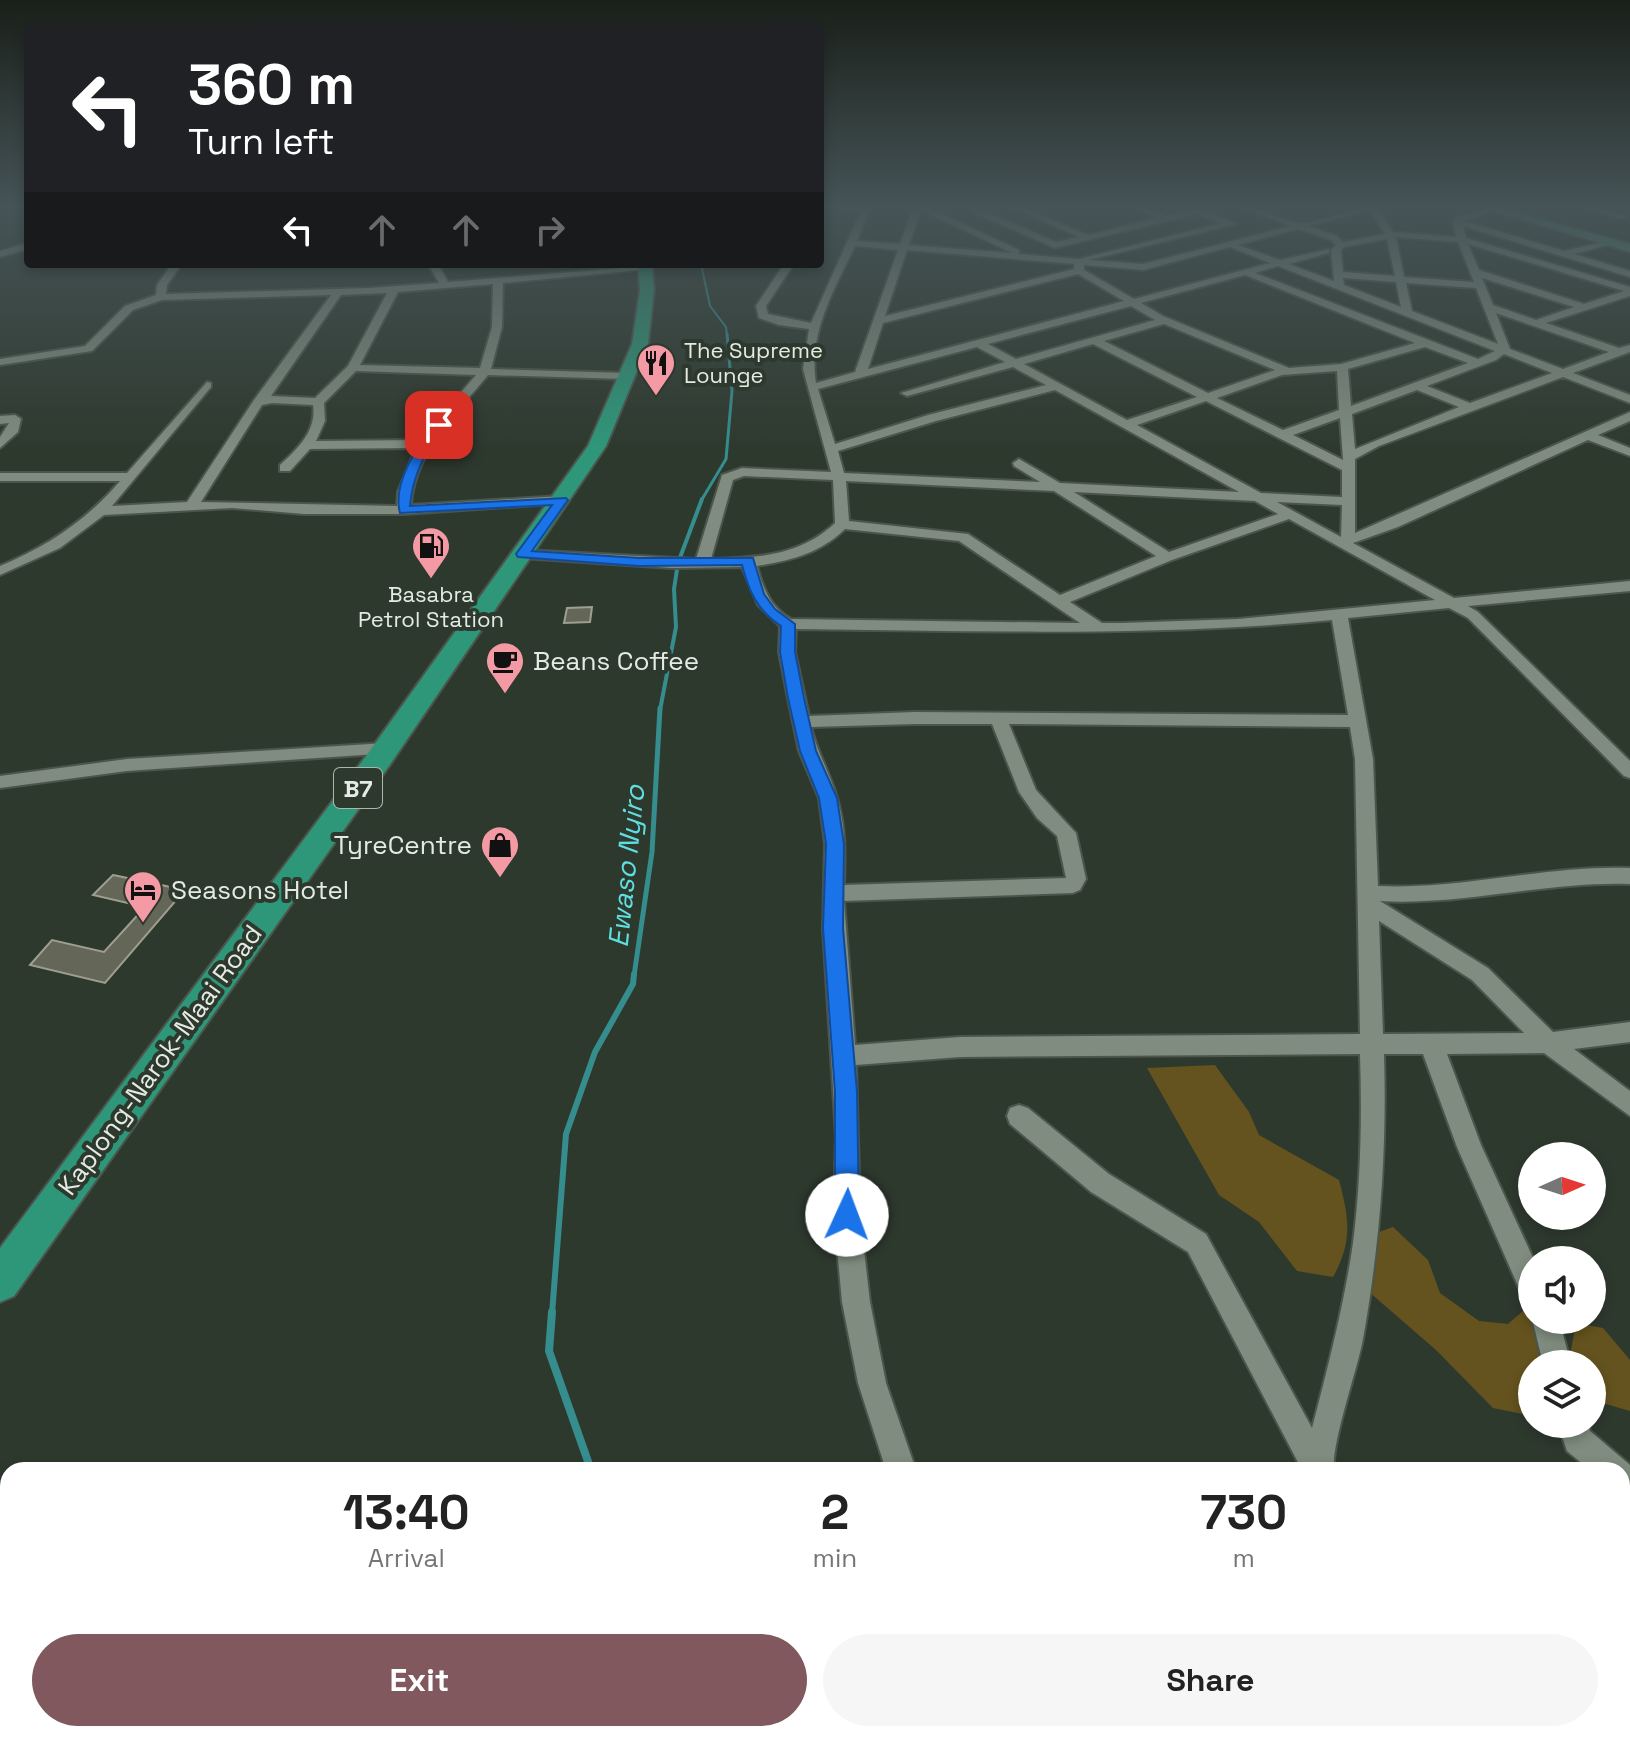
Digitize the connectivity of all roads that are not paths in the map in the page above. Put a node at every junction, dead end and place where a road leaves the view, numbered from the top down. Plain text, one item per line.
1 (162, 287) edge
2 (424, 287) edge
3 (498, 287) edge
4 (645, 287) edge
5 (773, 287) edge
6 (833, 287) edge
7 (891, 287) edge
8 (1003, 287) edge
9 (1109, 287) edge
10 (1186, 287) edge
11 (1282, 287) edge
12 (1342, 287) edge
13 (1349, 287) edge
14 (1400, 287) edge
15 (1481, 287) edge
16 (1522, 287) edge
17 (394, 289) junction
18 (1629, 292) edge
19 (337, 293) junction
20 (161, 297) junction
21 (1130, 302) junction
22 (1580, 306) junction
23 (1490, 307) junction
24 (1343, 313) junction
25 (1407, 313) junction
26 (1161, 319) junction
27 (878, 321) junction
28 (1536, 323) junction
29 (816, 327) junction
30 (1095, 341) junction
31 (978, 343) junction
32 (1426, 343) junction
33 (1505, 348) junction
34 (1625, 350) edge
35 (0, 362) edge
36 (1016, 362) junction
37 (1477, 363) junction
38 (1342, 367) junction
39 (353, 368) junction
40 (485, 372) junction
41 (1565, 372) junction
42 (1293, 373) junction
43 (860, 375) junction
44 (626, 376) junction
45 (207, 385) dead end
46 (1057, 386) junction
47 (1418, 386) junction
48 (813, 387) junction
49 (908, 393) junction
50 (1206, 397) junction
51 (1630, 399) edge
52 (261, 401) junction
53 (318, 402) junction
54 (1471, 408) junction
55 (1344, 412) junction
56 (1630, 416) edge
57 (0, 420) edge
58 (1128, 424) junction
59 (1285, 434) junction
60 (1591, 437) junction
61 (0, 444) edge
62 (424, 444) junction
63 (307, 445) junction
64 (831, 449) junction
65 (1630, 452) edge
66 (1348, 462) junction
67 (1019, 463) dead end
68 (285, 468) dead end
69 (0, 477) edge
70 (841, 478) junction
71 (128, 480) junction
72 (1054, 487) junction
73 (1258, 496) junction
74 (562, 500) junction
75 (1346, 501) junction
76 (192, 505) junction
77 (404, 510) junction
78 (103, 511) junction
79 (1288, 515) junction
80 (842, 524) junction
81 (1344, 542) junction
82 (523, 554) junction
83 (1167, 557) junction
84 (748, 561) junction
85 (703, 562) junction
86 (0, 571) edge
87 (1630, 586) edge
88 (1057, 602) junction
89 (1449, 604) junction
90 (1339, 613) junction
91 (788, 624) junction
92 (1097, 627) junction
93 (998, 718) junction
94 (1360, 721) junction
95 (802, 722) junction
96 (386, 749) junction
97 (1630, 772) edge
98 (0, 782) edge
99 (1630, 876) edge
100 (834, 893) junction
101 (1369, 899) junction
102 (1630, 1032) edge
103 (1373, 1043) junction
104 (1431, 1043) junction
105 (1548, 1043) junction
106 (842, 1056) junction
107 (1630, 1105) edge
108 (1019, 1116) dead end
109 (1518, 1254) edge
110 (0, 1282) edge
111 (1577, 1438) edge
112 (898, 1462) edge
113 (1314, 1462) edge
114 (1320, 1462) edge
115 (1604, 1462) edge

1 - 20 street
2 - 17 street
3 - 40 street
4 - 44 highway, Kaplong-Narok-Maai Road / B7
5 - 29 street
6 - 29 street
7 - 27 street
8 - 27 street
9 - 21 street
10 - 21 street
11 - 24 street
12 - 24 street
13 - 25 street
14 - 25 street
15 - 23 street
16 - 22 street
17 - 19 street
17 - 39 street
18 - 22 street
19 - 20 street
19 - 52 street
20 - 35 street
21 - 26 street
21 - 31 street
22 - 28 street
23 - 28 street
23 - 33 street
24 - 32 street
25 - 33 street
26 - 30 street
26 - 42 street
27 - 43 street
28 - 34 street
29 - 48 street
30 - 36 street
30 - 50 street
31 - 36 street
31 - 49 street
32 - 37 street
32 - 38 street
33 - 37 street
33 - 41 street
34 - 41 street
36 - 46 street
36 - 49 street
37 - 47 street
38 - 42 street
38 - 55 street
39 - 40 street
39 - 53 street
40 - 44 street
40 - 62 street
41 - 51 street
41 - 54 street
42 - 50 street
43 - 48 street
43 - 49 street
44 - 74 highway, Kaplong-Narok-Maai Road / B7
45 - 71 street
46 - 49 street
46 - 58 street
47 - 54 street
47 - 55 street
48 - 64 street
49 - 64 street
50 - 58 street
50 - 59 street
52 - 53 street
52 - 76 street
53 - 63 street
54 - 66 street
55 - 59 street
55 - 66 street
56 - 60 street
57 - 61 street
58 - 73 street
59 - 66 street
60 - 65 street
60 - 81 street
62 - 63 street
62 - 77 street
63 - 68 street
64 - 70 street
66 - 75 street
67 - 72 street
69 - 71 street
70 - 72 street
70 - 80 street
70 - 85 street
71 - 78 street
72 - 73 street
72 - 83 street
73 - 75 street
73 - 79 street
74 - 77 street
74 - 82 highway, Kaplong-Narok-Maai Road / B7
75 - 81 street
76 - 77 street
76 - 78 street
78 - 86 street
79 - 81 street
79 - 83 street
80 - 84 street
80 - 88 street
81 - 89 street
82 - 85 street
82 - 96 highway, Kaplong-Narok-Maai Road / B7
83 - 88 street
84 - 85 street
84 - 91 street
87 - 89 street
88 - 92 street
89 - 90 street
89 - 97 street
90 - 92 street
90 - 94 street
91 - 92 street
91 - 95 street
93 - 94 street
93 - 95 street
93 - 100 street
94 - 101 street
95 - 100 street
96 - 98 street
96 - 110 highway, Kaplong-Narok-Maai Road / B7
99 - 101 street
100 - 106 street
101 - 103 street
101 - 105 street
102 - 105 street
103 - 104 street
103 - 106 street
103 - 114 street
104 - 105 street
104 - 109 street
105 - 107 street
106 - 112 street
108 - 113 street
111 - 115 street

